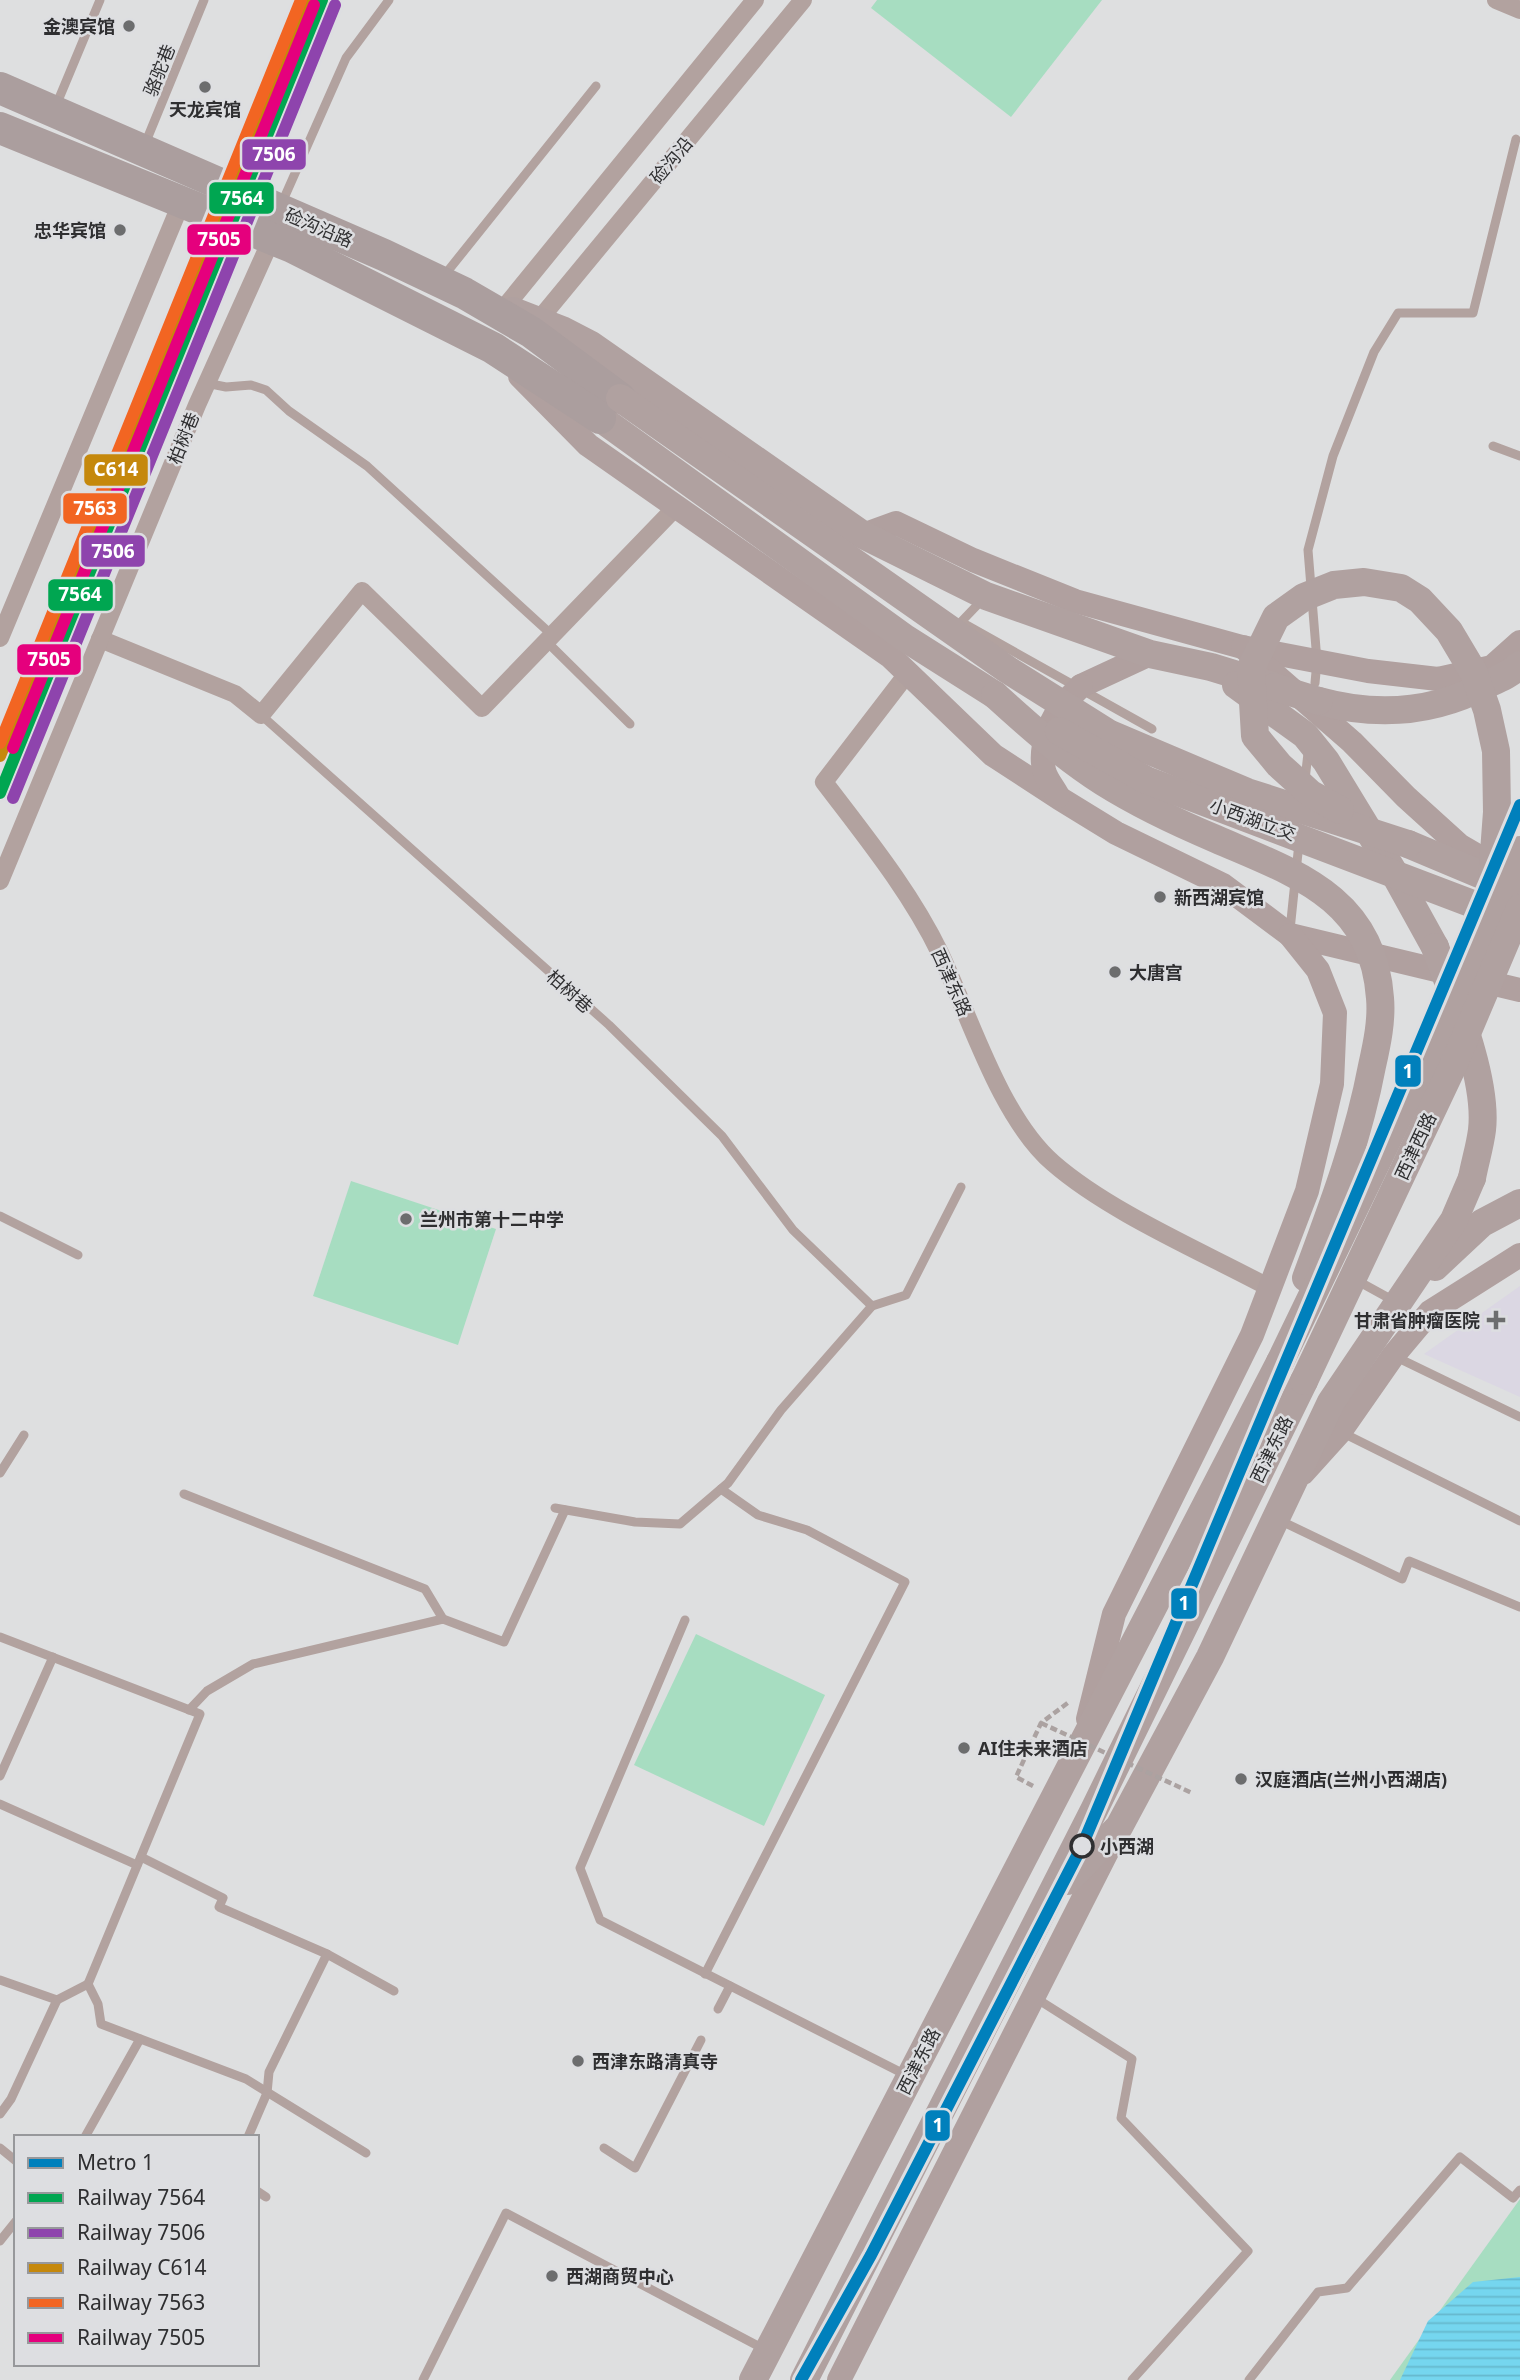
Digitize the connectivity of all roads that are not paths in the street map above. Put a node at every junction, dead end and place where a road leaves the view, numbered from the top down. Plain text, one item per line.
1 (100, 0) edge
2 (204, 0) edge
3 (388, 0) edge
4 (755, 0) edge
5 (803, 0) edge
6 (1496, 0) edge
7 (1520, 10) edge
8 (596, 86) dead end
9 (0, 88) edge
10 (52, 113) junction
11 (0, 128) edge
12 (1516, 139) dead end
13 (143, 151) junction
14 (181, 201) junction
15 (276, 224) junction
16 (452, 287) junction
17 (504, 308) junction
18 (538, 321) junction
19 (493, 348) junction
20 (206, 383) junction
21 (610, 408) junction
22 (1493, 446) dead end
23 (1520, 456) edge
24 (676, 507) junction
25 (863, 535) junction
26 (986, 596) junction
27 (0, 638) edge
28 (549, 638) junction
29 (100, 639) junction
30 (1520, 642) edge
31 (1242, 647) junction
32 (1150, 654) junction
33 (1520, 665) edge
34 (1211, 667) junction
35 (907, 674) junction
36 (1317, 682) junction
37 (995, 695) junction
38 (261, 715) junction
39 (629, 724) dead end
40 (1152, 729) dead end
41 (1317, 757) junction
42 (1059, 798) junction
43 (1301, 817) dead end
44 (1300, 830) dead end
45 (1408, 844) junction
46 (1520, 850) edge
47 (0, 881) edge
48 (1519, 883) edge
49 (1520, 908) edge
50 (1520, 922) edge
51 (1488, 932) junction
52 (1290, 935) junction
53 (1520, 990) edge
54 (961, 1187) dead end
55 (1520, 1203) edge
56 (0, 1216) edge
57 (1287, 1243) junction
58 (78, 1255) dead end
59 (1514, 1263) edge
60 (1336, 1269) dead end
61 (1349, 1276) dead end
62 (1270, 1288) junction
63 (1398, 1303) junction
64 (872, 1306) junction
65 (1393, 1356) junction
66 (1304, 1381) joint
67 (1520, 1417) edge
68 (1340, 1432) junction
69 (24, 1435) dead end
70 (0, 1474) edge
71 (1296, 1482) junction
72 (721, 1489) junction
73 (184, 1494) dead end
74 (1278, 1520) junction
75 (1520, 1521) edge
76 (1186, 1542) junction
77 (1520, 1607) edge
78 (443, 1619) junction
79 (685, 1620) dead end
80 (0, 1637) edge
81 (53, 1657) junction
82 (189, 1710) junction
83 (1082, 1742) junction
84 (1, 1772) edge
85 (0, 1804) edge
86 (1119, 1827) junction
87 (139, 1861) junction
88 (1048, 1901) junction
89 (327, 1954) junction
90 (705, 1974) junction
91 (0, 1980) edge
92 (88, 1984) junction
93 (730, 1986) junction
94 (394, 1991) dead end
95 (1034, 1997) junction
96 (57, 2000) junction
97 (718, 2009) dead end
98 (140, 2039) junction
99 (701, 2040) dead end
100 (910, 2077) junction
101 (267, 2093) junction
102 (0, 2113) edge
103 (86, 2135) edge
104 (249, 2135) edge
105 (0, 2148) edge
106 (604, 2148) dead end
107 (366, 2153) dead end
108 (14, 2159) edge
109 (1520, 2190) edge
110 (259, 2192) edge
111 (266, 2197) dead end
112 (14, 2224) edge
113 (0, 2241) edge
114 (768, 2351) junction
115 (423, 2380) edge
116 (753, 2380) edge
117 (804, 2380) edge
118 (839, 2380) edge
119 (1132, 2380) edge
120 (1249, 2380) edge

1 - 10 lane
2 - 13 lane, 骆驼巷
3 - 15 lane
4 - 17 street, 硷沟沿
5 - 18 street, 硷沟沿
6 - 7 street
8 - 16 lane
9 - 10 highway, 硷沟沿路
10 - 13 highway, 硷沟沿路
11 - 14 highway, 硷沟沿路
12 - 36 lane
13 - 15 highway, 硷沟沿路
14 - 15 highway, 硷沟沿路
14 - 27 street
15 - 16 highway, 硷沟沿路
15 - 19 highway, 硷沟沿路
15 - 20 street, 柏树巷
16 - 17 main road
16 - 21 highway, 硷沟沿路
17 - 18 main road
18 - 25 main road
19 - 21 highway, 硷沟沿路
19 - 24 street
20 - 28 lane
20 - 29 street, 柏树巷
21 - 37 main road
21 - 45 main road, bridge
22 - 23 lane
24 - 28 street
24 - 35 street
25 - 26 main road
25 - 31 street
26 - 32 main road
26 - 40 lane
28 - 38 street
28 - 39 lane
29 - 38 street, 柏树巷
29 - 47 street, 柏树巷
30 - 36 street
31 - 36 street
31 - 48 street
32 - 34 main road
32 - 42 street
33 - 36 main road
34 - 36 main road, bridge
34 - 41 main road
35 - 42 street
35 - 62 street, 西津东路
37 - 50 main road, 小西湖立交, bridge
37 - 76 main road, bridge
38 - 64 lane, 柏树巷
41 - 43 lane
41 - 63 main road, bridge
42 - 52 street
44 - 52 lane
45 - 48 main road, bridge
45 - 51 main road, bridge
46 - 51 main road, 西津东路, bridge
49 - 66 main road, 西津西路, bridge
51 - 76 main road, 西津东路, bridge
52 - 53 street
52 - 57 street, 西津东路
54 - 64 lane
55 - 63 main road
56 - 58 lane
57 - 60 lane
57 - 62 street, 西津东路
59 - 65 street
61 - 63 lane
62 - 83 street, 西津东路
63 - 71 main road
64 - 72 lane
65 - 67 lane
65 - 68 street
66 - 88 main road, 西津东路
68 - 71 street
68 - 75 lane
69 - 70 lane
71 - 74 main road
72 - 78 lane
72 - 90 lane
73 - 78 lane
74 - 77 lane
74 - 86 main road
76 - 83 main road, 西津东路
78 - 82 lane
79 - 90 lane
80 - 81 lane
81 - 82 lane
81 - 84 lane
82 - 87 lane
83 - 100 main road, 西津东路
85 - 87 lane
86 - 88 main road
86 - 95 street
87 - 89 lane
87 - 92 lane
88 - 117 main road, 西津东路
89 - 94 lane
89 - 101 lane
90 - 93 lane
91 - 96 lane
92 - 96 lane
92 - 98 lane
93 - 97 lane
93 - 100 lane
95 - 118 street
95 - 119 lane
96 - 102 lane
98 - 101 lane
98 - 103 lane
99 - 106 lane
100 - 114 main road, 西津东路
101 - 104 lane
101 - 107 lane
105 - 108 lane
109 - 120 lane
110 - 111 lane
112 - 113 lane
114 - 115 lane
114 - 116 main road, 西津东路

